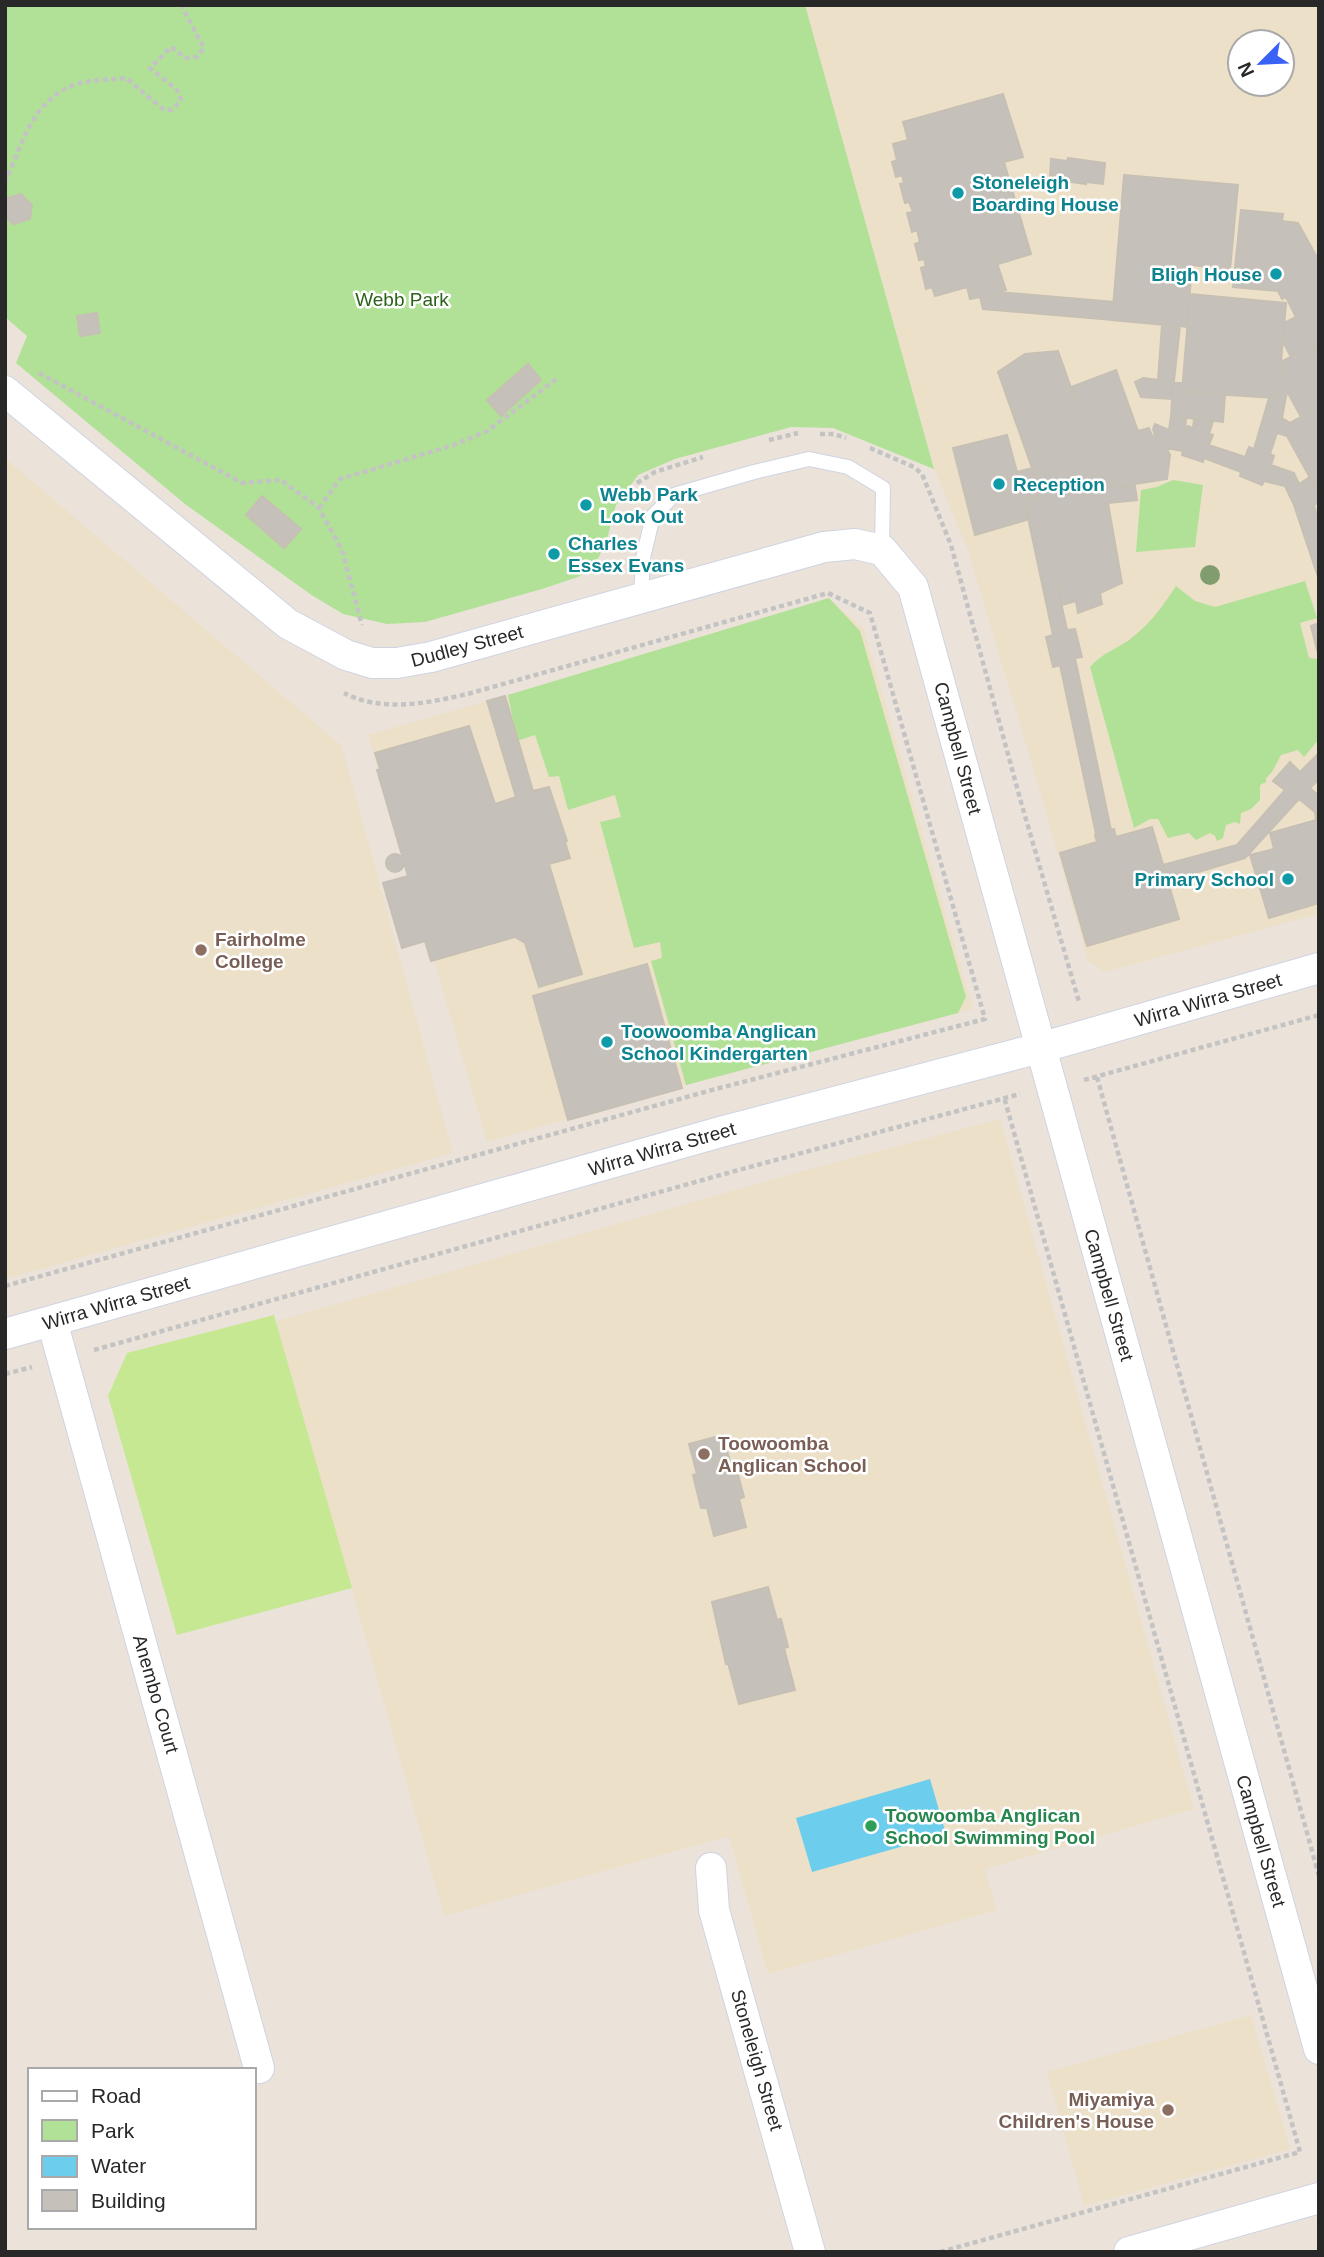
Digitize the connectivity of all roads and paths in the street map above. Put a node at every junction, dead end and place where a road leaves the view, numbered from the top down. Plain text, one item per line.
1 (181, 5) edge
2 (5, 183) edge
3 (38, 372) dead end
4 (558, 378) dead end
5 (5, 391) edge
6 (319, 508) junction
7 (883, 550) junction
8 (641, 597) junction
9 (372, 663) junction
10 (344, 693) dead end
11 (1319, 968) edge
12 (1319, 1015) edge
13 (1040, 1048) junction
14 (1097, 1077) junction
15 (1051, 1087) junction
16 (1004, 1097) junction
17 (5, 1286) edge
18 (52, 1321) junction
19 (5, 1334) edge
20 (62, 1359) junction
21 (5, 1374) edge
22 (711, 1868) dead end
23 (1319, 1876) edge
24 (1319, 2049) edge
25 (259, 2067) dead end
26 (1319, 2198) edge
27 (810, 2252) edge
28 (940, 2252) edge
29 (1129, 2252) edge

1 - 2 path
3 - 6 path
4 - 6 path
5 - 9 street, Dudley Street
6 - 9 path
7 - 8 street, Dudley Street
7 - 8 lane
7 - 13 street, Campbell Street
8 - 9 street, Dudley Street
10 - 17 path
11 - 13 street, Wirra Wirra Street
12 - 14 path
13 - 15 street, Campbell Street
13 - 18 street, Wirra Wirra Street
14 - 15 path
14 - 23 path
15 - 16 path
15 - 24 street, Campbell Street
16 - 20 path
16 - 28 path
18 - 19 street, Wirra Wirra Street
18 - 20 street, Anembo Court
20 - 21 path
20 - 25 street, Anembo Court
22 - 27 street, Stoneleigh Street
26 - 29 street

